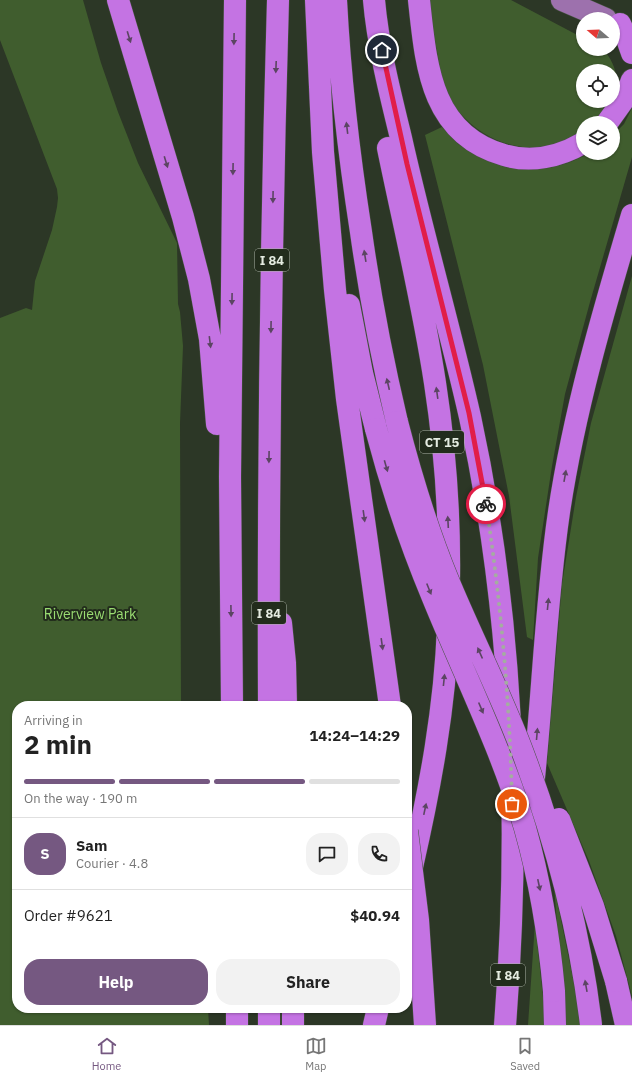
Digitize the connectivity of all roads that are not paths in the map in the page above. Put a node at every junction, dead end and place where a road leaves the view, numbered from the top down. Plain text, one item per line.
1 (118, 0) edge
2 (235, 0) edge
3 (278, 0) edge
4 (316, 0) edge
5 (336, 0) edge
6 (361, 0) edge
7 (374, 0) edge
8 (418, 0) edge
9 (562, 0) edge
10 (590, 12) edge
11 (620, 27) edge
12 (632, 53) edge
13 (632, 80) edge
14 (613, 116) edge
15 (576, 146) edge
16 (326, 193) junction
17 (632, 215) edge
18 (268, 520) junction
19 (230, 587) junction
20 (232, 701) edge
21 (269, 701) edge
22 (286, 701) edge
23 (389, 701) edge
24 (518, 740) junction
25 (412, 865) edge
26 (412, 871) edge
27 (510, 925) junction
28 (237, 1013) edge
29 (269, 1013) edge
30 (293, 1013) edge
31 (377, 1013) edge
32 (237, 1025) edge
33 (269, 1025) edge
34 (293, 1025) edge
35 (374, 1025) edge
36 (425, 1025) edge
37 (505, 1025) edge
38 (555, 1025) edge
39 (591, 1025) edge
40 (626, 1025) edge

1 -> 19 highway
2 -> 19 highway
3 -> 18 highway, I 84
4 - 16 highway
24 -> 5 highway, bridge
25 -> 6 highway, CT 15
7 - 27 highway, I 84
8 - 15 highway
9 - 10 main road
11 - 12 highway
13 - 14 highway
16 -> 23 highway
16 -> 38 highway, bridge
27 -> 17 highway
18 - 21 highway, I 84
18 - 22 highway
19 -> 20 highway
39 -> 24 highway, bridge
24 - 40 highway, bridge
26 - 36 highway, bridge
27 - 37 highway, I 84
28 - 32 highway
29 - 33 highway
30 - 34 highway
31 - 35 highway

